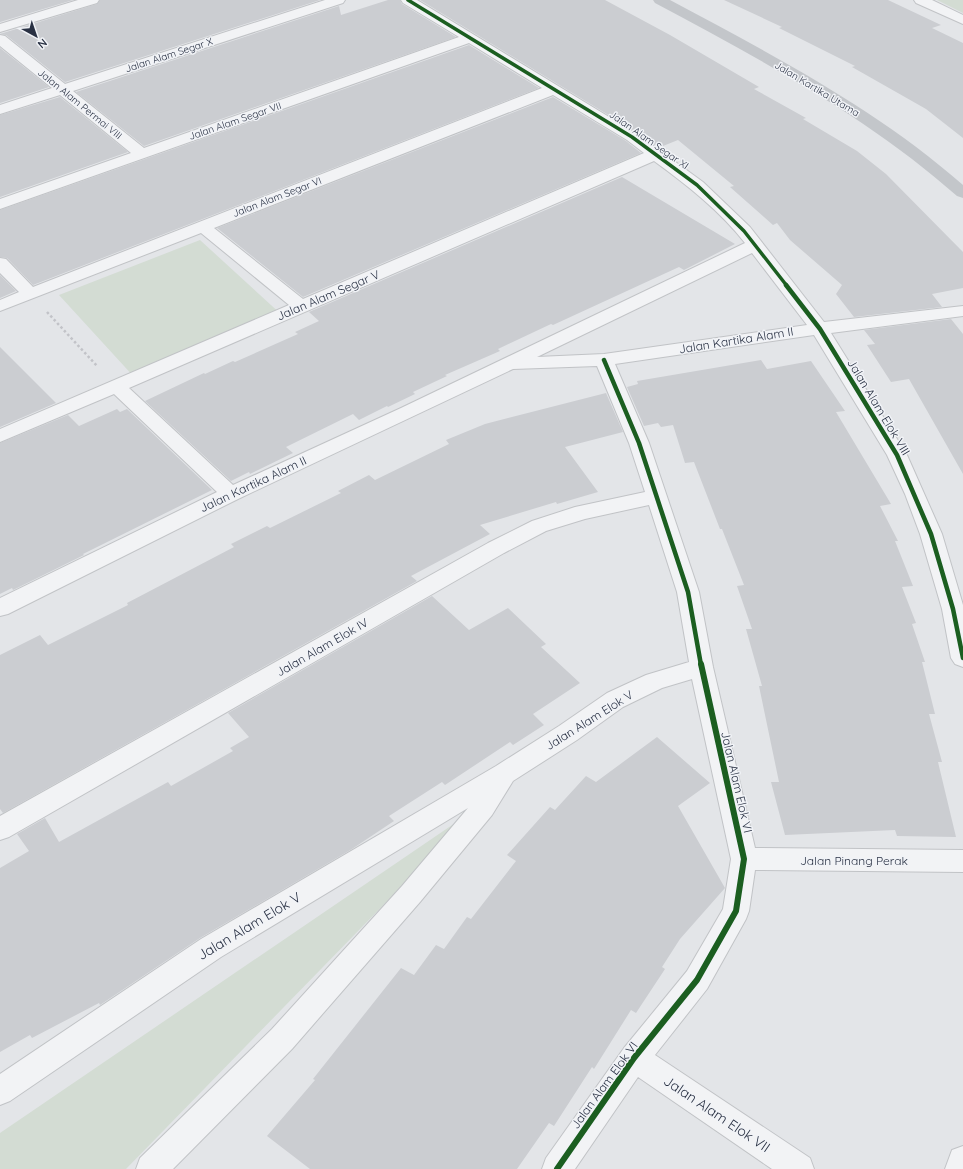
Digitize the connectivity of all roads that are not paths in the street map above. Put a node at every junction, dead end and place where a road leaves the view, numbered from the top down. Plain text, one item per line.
1 (92, 0) edge
2 (338, 0) edge
3 (408, 0) edge
4 (660, 0) edge
5 (921, 0) edge
6 (963, 20) edge
7 (0, 28) edge
8 (470, 38) junction
9 (0, 39) edge
10 (554, 89) junction
11 (62, 90) junction
12 (0, 110) edge
13 (142, 154) junction
14 (656, 154) junction
15 (963, 193) edge
16 (0, 204) edge
17 (203, 227) junction
18 (755, 245) junction
19 (0, 263) edge
20 (30, 294) junction
21 (0, 306) edge
22 (301, 306) junction
23 (963, 311) edge
24 (820, 329) junction
25 (604, 360) junction
26 (508, 362) junction
27 (116, 386) junction
28 (0, 436) edge
29 (231, 494) junction
30 (656, 497) junction
31 (0, 608) edge
32 (963, 658) edge
33 (701, 667) junction
34 (504, 772) junction
35 (0, 829) edge
36 (744, 860) junction
37 (963, 860) edge
38 (634, 1058) junction
39 (0, 1091) edge
40 (963, 1161) edge
41 (151, 1169) edge
42 (556, 1169) edge
43 (800, 1169) edge
44 (960, 1169) edge

1 - 7 street
2 - 11 street, Jalan Alam Segar X
3 - 8 street, Jalan Alam Segar XI
4 - 15 main road, Jalan Kartika Utama
5 - 6 street
8 - 10 street, Jalan Alam Segar XI
8 - 13 street, Jalan Alam Segar VII
9 - 11 street, Jalan Alam Permai VIII
10 - 14 street, Jalan Alam Segar XI
10 - 17 street, Jalan Alam Segar VI
11 - 12 street, Jalan Alam Segar X
11 - 13 street, Jalan Alam Permai VIII
13 - 16 street, Jalan Alam Segar VII
14 - 18 street, Jalan Alam Segar XI
14 - 22 street, Jalan Alam Segar V
17 - 20 street, Jalan Alam Segar VI
17 - 22 street
18 - 24 street, Jalan Alam Segar XI
18 - 26 street, Jalan Kartika Alam II
19 - 20 street
20 - 21 street, Jalan Alam Segar VI
22 - 27 street, Jalan Alam Segar V
23 - 24 street, Jalan Kartika Alam II
24 - 25 street, Jalan Kartika Alam II
24 - 32 street, Jalan Alam Elok VIII
25 - 26 street, Jalan Kartika Alam II
25 - 30 street, Jalan Alam Elok VI
26 - 29 street, Jalan Kartika Alam II
27 - 28 street, Jalan Alam Segar V
27 - 29 street
29 - 31 street, Jalan Kartika Alam II
30 - 33 street, Jalan Alam Elok VI
30 - 35 street, Jalan Alam Elok IV
33 - 34 street, Jalan Alam Elok V
33 - 36 street, Jalan Alam Elok VI
34 - 39 street, Jalan Alam Elok V
34 - 41 street, Jalan Alam Elok V
36 - 37 street, Jalan Pinang Perak
36 - 38 street, Jalan Alam Elok VI
38 - 42 street, Jalan Alam Elok VI
38 - 43 street, Jalan Alam Elok VII
40 - 44 street

